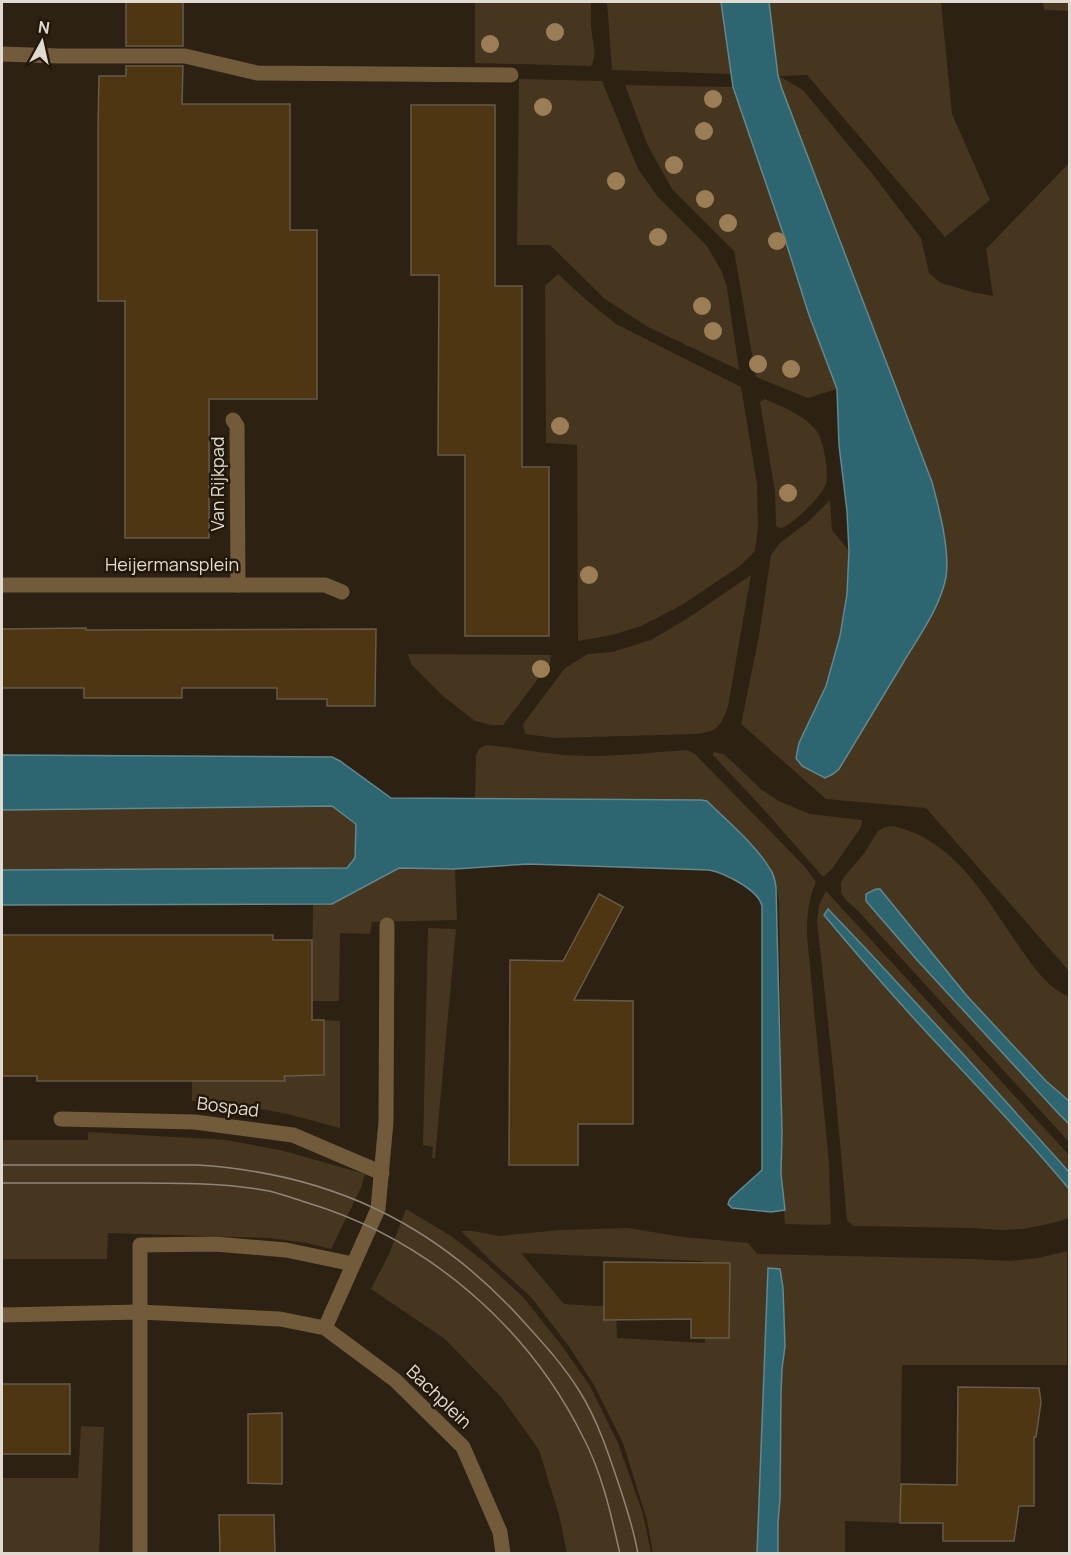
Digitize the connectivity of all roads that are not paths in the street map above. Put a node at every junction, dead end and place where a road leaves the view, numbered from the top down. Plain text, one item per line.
1 (2, 54) edge
2 (511, 75) dead end
3 (233, 420) dead end
4 (2, 585) edge
5 (238, 585) junction
6 (342, 592) dead end
7 (387, 925) dead end
8 (61, 1119) dead end
9 (382, 1173) junction
10 (353, 1264) junction
11 (140, 1312) junction
12 (2, 1315) edge
13 (325, 1328) junction
14 (140, 1554) edge
15 (503, 1554) edge

1 - 2 street
3 - 5 street, Van Rijkpad
4 - 5 street, Heijermansplein
5 - 6 street, Heijermansplein
7 - 9 street
8 - 9 street, Bospad
9 - 10 street
10 - 11 street
10 - 13 street
11 - 12 street, Bachplein
11 - 13 street, Bachplein
11 - 14 street
13 - 15 street, Bachplein

